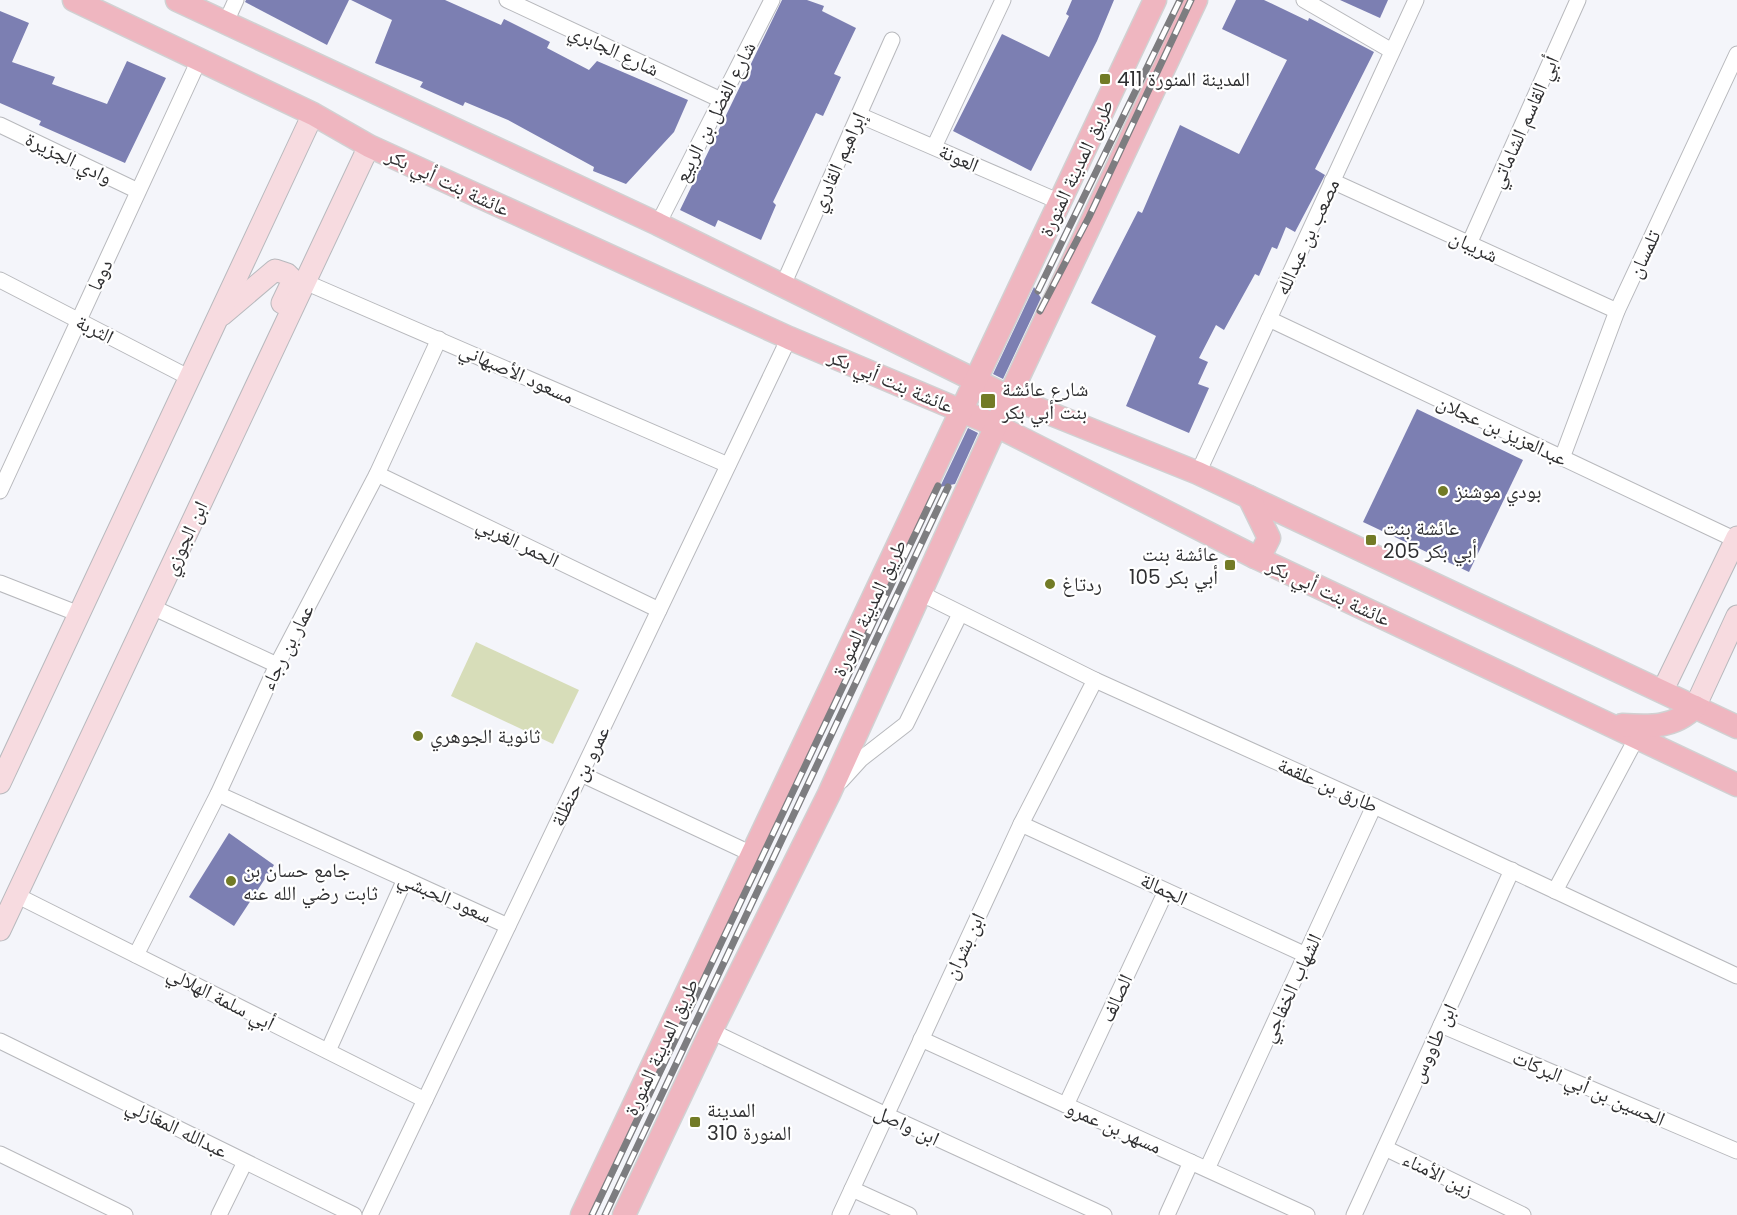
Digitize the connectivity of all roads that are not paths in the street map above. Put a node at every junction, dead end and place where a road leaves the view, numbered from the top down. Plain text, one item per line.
1 (74, 0) edge
2 (177, 0) edge
3 (236, 0) edge
4 (507, 0) edge
5 (772, 0) edge
6 (1003, 0) edge
7 (1155, 0) edge
8 (1196, 0) edge
9 (1304, 0) edge
10 (1416, 0) edge
11 (1578, 0) edge
12 (226, 21) junction
13 (892, 40) dead end
14 (1392, 51) junction
15 (1737, 54) edge
16 (200, 60) junction
17 (721, 100) junction
18 (313, 114) junction
19 (859, 115) junction
20 (0, 125) edge
21 (369, 146) junction
22 (934, 147) junction
23 (1332, 181) junction
24 (138, 191) junction
25 (1060, 202) junction
26 (658, 224) junction
27 (1469, 244) junction
28 (0, 280) edge
29 (305, 282) junction
30 (783, 285) junction
31 (1617, 311) junction
32 (217, 319) junction
33 (1269, 319) junction
34 (79, 321) junction
35 (789, 338) junction
36 (439, 339) junction
37 (262, 374) junction
38 (190, 378) junction
39 (974, 379) junction
40 (1009, 397) junction
41 (961, 411) junction
42 (997, 426) junction
43 (1562, 458) junction
44 (728, 465) junction
45 (1198, 473) junction
46 (377, 474) junction
47 (1, 487) edge
48 (1250, 497) junction
49 (1736, 539) edge
50 (1255, 557) junction
51 (0, 583) edge
52 (920, 593) junction
53 (152, 607) junction
54 (659, 610) junction
55 (79, 614) junction
56 (960, 614) junction
57 (1737, 616) edge
58 (277, 665) junction
59 (1095, 680) junction
60 (1662, 692) junction
61 (1695, 707) junction
62 (1611, 724) junction
63 (1670, 725) junction
64 (1737, 727) edge
65 (1637, 737) junction
66 (1698, 768) junction
67 (581, 774) junction
68 (0, 783) edge
69 (1737, 785) edge
70 (218, 794) junction
71 (829, 795) junction
72 (1374, 806) junction
73 (1021, 824) junction
74 (752, 854) junction
75 (1512, 870) junction
76 (405, 879) junction
77 (1166, 891) junction
78 (1556, 891) junction
79 (16, 896) junction
80 (508, 926) junction
81 (0, 930) edge
82 (135, 955) junction
83 (1306, 955) junction
84 (1737, 976) edge
85 (1441, 1024) junction
86 (711, 1031) junction
87 (921, 1039) junction
88 (0, 1041) edge
89 (328, 1052) junction
90 (425, 1100) junction
91 (1066, 1105) junction
92 (886, 1115) junction
93 (1385, 1148) junction
94 (1737, 1151) edge
95 (0, 1154) edge
96 (245, 1162) junction
97 (1191, 1162) junction
98 (1207, 1169) junction
99 (852, 1189) junction
100 (116, 1213) edge
101 (219, 1215) edge
102 (354, 1215) edge
103 (370, 1215) edge
104 (582, 1215) edge
105 (624, 1215) edge
106 (840, 1215) edge
107 (909, 1215) edge
108 (1104, 1215) edge
109 (1167, 1215) edge
110 (1308, 1215) edge
111 (1354, 1215) edge
112 (1522, 1215) edge

1 - 16 main road, عائشة بنت أبي بكر
2 - 12 main road, عائشة بنت أبي بكر
3 - 12 street
4 - 17 street, شارع الجابري
5 - 17 street, شارع الفضل بن الربيع
6 - 22 street
7 - 25 main road, طريق المدينة المنورة
8 - 40 main road, طريق المدينة المنورة
9 - 14 street
10 - 14 street, مصعب بن عبدالله
11 - 27 street, أبي القاسم الشاماتي
12 - 26 main road, عائشة بنت أبي بكر
13 - 19 street, إبراهيم القادري
14 - 23 street, مصعب بن عبدالله
15 - 31 street, تلمسان
16 - 18 main road, عائشة بنت أبي بكر
16 - 24 street, دوما
17 - 26 street, شارع الفضل بن الربيع
18 - 21 main road, عائشة بنت أبي بكر
18 - 32 street
19 - 22 street, العونة
19 - 30 street, إبراهيم القادري
20 - 24 street, وادي الجزيرة
21 - 29 street, ابن الجوزي
21 - 35 main road, عائشة بنت أبي بكر
22 - 25 street, العونة
23 - 27 street, شريبان
23 - 33 street, مصعب بن عبدالله
24 - 34 street, دوما
25 - 39 main road, طريق المدينة المنورة
26 - 30 main road, عائشة بنت أبي بكر
27 - 31 street, شريبان
28 - 34 street, الثربة
29 - 36 street, مسعود الأصبهاني
29 - 37 street, ابن الجوزي
30 - 39 main road, عائشة بنت أبي بكر
31 - 43 street, تلمسان
32 - 37 street
32 - 38 street
33 - 43 street, عبدالعزيز بن عجلان
33 - 45 street, مصعب بن عبدالله
34 - 38 street, الثربة
34 - 47 street, دوما
35 - 41 main road, عائشة بنت أبي بكر
35 - 44 street, عمرو بن حنظلة
36 - 44 street, مسعود الأصبهاني
36 - 46 street, عمار بن رجاء
37 - 53 street, ابن الجوزي
38 - 55 street
39 - 40 main road, عائشة بنت أبي بكر
39 - 41 main road, طريق المدينة المنورة
40 - 42 main road, طريق المدينة المنورة
40 - 45 main road, عائشة بنت أبي بكر
41 - 42 main road, عائشة بنت أبي بكر
41 - 74 main road, طريق المدينة المنورة
42 - 50 main road, عائشة بنت أبي بكر
42 - 52 main road, طريق المدينة المنورة
43 - 49 street, عبدالعزيز بن عجلان
44 - 54 street, عمرو بن حنظلة
45 - 48 main road, عائشة بنت أبي بكر
46 - 54 street, الحمر الغربي
46 - 58 street, عمار بن رجاء
48 - 50 main road
48 - 60 main road, عائشة بنت أبي بكر
49 - 60 street
50 - 62 main road, عائشة بنت أبي بكر
51 - 55 street
52 - 56 street, طارق بن علقمة
52 - 71 main road, طريق المدينة المنورة
53 - 58 street
53 - 79 street, ابن الجوزي
54 - 67 street, عمرو بن حنظلة
55 - 68 street
56 - 59 street, طارق بن علقمة
56 - 71 street, طريق المدينة المنورة
57 - 61 street
58 - 70 street, عمار بن رجاء
59 - 72 street, طارق بن علقمة
59 - 73 street, ابن بشران
60 - 61 main road, عائشة بنت أبي بكر
60 - 63 main road
61 - 63 main road
61 - 64 main road, عائشة بنت أبي بكر
62 - 63 main road
62 - 65 main road, عائشة بنت أبي بكر
63 - 66 main road
65 - 66 main road, عائشة بنت أبي بكر
65 - 78 street
66 - 69 main road, عائشة بنت أبي بكر
67 - 74 street
67 - 80 street, عمرو بن حنظلة
70 - 76 street, سعود الحبشي
70 - 82 street, عمار بن رجاء
71 - 86 main road, طريق المدينة المنورة
72 - 75 street, طارق بن علقمة
72 - 83 street, الشهاب الخفاجي
73 - 77 street, الجمالة
73 - 87 street, ابن بشران
74 - 104 main road, طريق المدينة المنورة
75 - 78 street, طارق بن علقمة
75 - 85 street, ابن طاووس
76 - 80 street, سعود الحبشي
76 - 89 street
77 - 83 street, الجمالة
77 - 91 street, الصالف
78 - 84 street, طارق بن علقمة
79 - 81 street, ابن الجوزي
79 - 82 street, أبي سلمة الهلالي
80 - 90 street, عمرو بن حنظلة
82 - 89 street, أبي سلمة الهلالي
83 - 98 street, الشهاب الخفاجي
85 - 93 street, ابن طاووس
85 - 94 street, الحسين بن أبي البركات
86 - 92 street, ابن واصل
86 - 105 main road, طريق المدينة المنورة
87 - 91 street, مسهر بن عمرو
87 - 92 street, ابن بشران
88 - 96 street, عبدالله المغازلي
89 - 90 street, أبي سلمة الهلالي
90 - 103 street, عمرو بن حنظلة
91 - 97 street, مسهر بن عمرو
92 - 99 street, ابن بشران
92 - 108 street, ابن واصل
93 - 111 street, ابن طاووس
93 - 112 street, زين الأمناء
95 - 100 street
96 - 101 street
96 - 102 street, عبدالله المغازلي
97 - 98 street, مسهر بن عمرو
97 - 109 street
98 - 110 street, مسهر بن عمرو
99 - 106 street, ابن بشران
99 - 107 street

